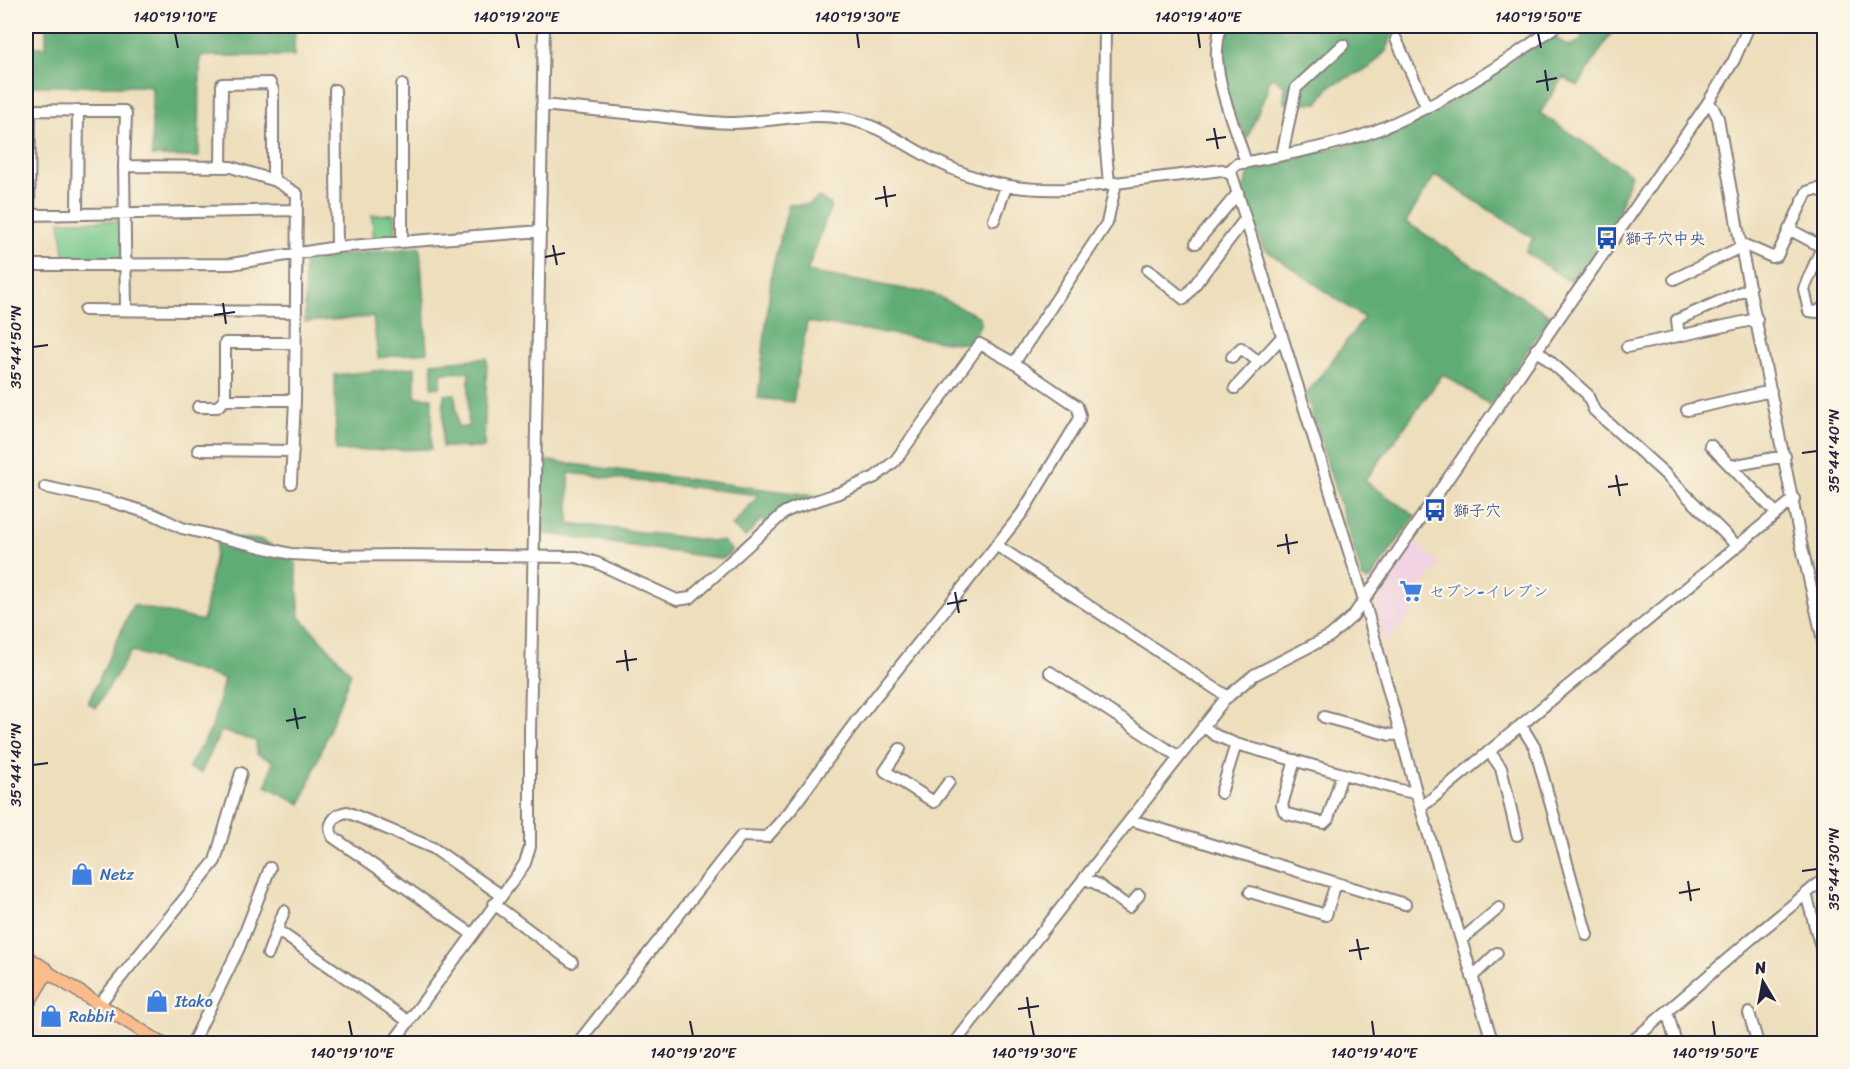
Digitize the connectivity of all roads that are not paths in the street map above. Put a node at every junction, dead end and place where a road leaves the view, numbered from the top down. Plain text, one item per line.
1 (544, 26) edge
2 (1105, 26) edge
3 (1220, 26) edge
4 (1556, 26) edge
5 (1749, 26) edge
6 (1396, 39) dead end
7 (1343, 45) dead end
8 (402, 85) dead end
9 (335, 90) dead end
10 (1707, 104) junction
11 (542, 105) junction
12 (1427, 108) junction
13 (78, 110) junction
14 (28, 148) edge
15 (1282, 155) junction
16 (1246, 163) junction
17 (124, 166) junction
18 (220, 166) junction
19 (1228, 172) junction
20 (276, 181) junction
21 (1112, 183) junction
22 (1006, 187) junction
23 (1824, 192) edge
24 (1238, 193) junction
25 (297, 210) junction
26 (27, 214) edge
27 (77, 214) junction
28 (125, 214) junction
29 (1245, 219) junction
30 (994, 220) dead end
31 (1789, 230) junction
32 (541, 231) junction
33 (402, 242) junction
34 (1196, 243) dead end
35 (1740, 245) junction
36 (336, 248) junction
37 (1823, 248) edge
38 (297, 252) junction
39 (126, 263) junction
40 (26, 265) edge
41 (1148, 270) dead end
42 (1674, 279) dead end
43 (1750, 288) junction
44 (1824, 307) edge
45 (85, 310) dead end
46 (126, 310) junction
47 (296, 312) junction
48 (1757, 319) junction
49 (1679, 336) junction
50 (1281, 338) junction
51 (295, 343) junction
52 (1627, 346) dead end
53 (1536, 349) junction
54 (1232, 357) dead end
55 (1259, 362) junction
56 (1014, 363) junction
57 (1235, 388) dead end
58 (1772, 391) junction
59 (225, 400) junction
60 (295, 400) junction
61 (198, 407) dead end
62 (1687, 410) dead end
63 (1710, 445) dead end
64 (198, 450) dead end
65 (293, 451) junction
66 (1785, 456) junction
67 (1731, 466) junction
68 (291, 483) dead end
69 (45, 487) dead end
70 (1794, 499) junction
71 (1776, 513) junction
72 (996, 545) junction
73 (1737, 546) junction
74 (534, 556) junction
75 (1819, 597) edge
76 (1364, 600) junction
77 (1824, 645) edge
78 (1050, 672) dead end
79 (1228, 697) junction
80 (1324, 717) dead end
81 (1521, 725) junction
82 (1203, 726) junction
83 (1399, 734) junction
84 (1236, 744) junction
85 (900, 749) dead end
86 (1489, 751) junction
87 (1179, 757) junction
88 (1295, 760) junction
89 (241, 773) dead end
90 (1342, 774) junction
91 (949, 782) dead end
92 (1415, 789) junction
93 (1221, 793) dead end
94 (1420, 806) junction
95 (1131, 820) junction
96 (1517, 834) dead end
97 (270, 868) dead end
98 (1085, 879) junction
99 (1824, 879) edge
100 (1336, 883) junction
101 (1250, 892) dead end
102 (1806, 894) junction
103 (1138, 895) dead end
104 (498, 899) junction
105 (1405, 904) dead end
106 (1499, 908) dead end
107 (284, 911) dead end
108 (278, 930) junction
109 (472, 934) junction
110 (1587, 935) dead end
111 (1461, 940) junction
112 (1497, 953) dead end
113 (268, 954) dead end
114 (26, 958) edge
115 (1824, 958) edge
116 (572, 962) dead end
117 (46, 971) junction
118 (1472, 977) junction
119 (100, 1003) junction
120 (26, 1004) edge
121 (1665, 1013) junction
122 (1749, 1013) dead end
123 (408, 1021) junction
124 (163, 1044) edge
125 (192, 1044) edge
126 (392, 1044) edge
127 (577, 1044) edge
128 (954, 1044) edge
129 (1493, 1044) edge
130 (1629, 1044) edge
131 (1676, 1044) edge
132 (1758, 1044) edge

1 - 11 street
2 - 21 street
3 - 16 street
4 - 12 street
5 - 10 street
6 - 12 street
7 - 15 street
8 - 33 street
9 - 36 street
10 - 35 street
10 - 53 street
11 - 22 street
11 - 32 street
12 - 15 street
13 - 14 street
13 - 17 street
13 - 27 street
14 - 26 street
15 - 16 street
16 - 19 street
17 - 18 street
17 - 28 street
18 - 20 street
18 - 20 street
19 - 21 street
19 - 24 street
20 - 25 street
21 - 22 street
21 - 56 street
22 - 30 street
23 - 31 street
24 - 29 street
24 - 34 street
25 - 28 street
25 - 38 street
26 - 27 street
27 - 28 street
28 - 39 street
29 - 41 street
29 - 50 street
31 - 35 street
31 - 37 street
32 - 33 street
32 - 74 street
33 - 36 street
35 - 42 street
35 - 43 street
36 - 38 street
37 - 44 street
38 - 39 street
38 - 47 street
39 - 40 street
39 - 46 street
43 - 48 street
43 - 49 street
45 - 46 street
46 - 47 street
47 - 51 street
48 - 49 street
48 - 58 street
49 - 52 street
50 - 55 street
50 - 76 street
51 - 59 street
51 - 60 street
53 - 73 street
53 - 76 street
54 - 55 street
55 - 57 street
56 - 72 street
56 - 74 street
58 - 62 street
58 - 66 street
59 - 60 street
59 - 61 street
60 - 65 street
63 - 67 street
64 - 65 street
65 - 68 street
66 - 67 street
66 - 70 street
67 - 71 street
69 - 74 street
70 - 71 street
70 - 75 street
71 - 73 street
72 - 79 street
72 - 127 street
73 - 81 street
74 - 104 street
75 - 77 street
76 - 79 street
76 - 83 street
78 - 87 street
79 - 82 street
80 - 83 street
81 - 86 street
81 - 110 street
82 - 84 street
82 - 87 street
83 - 92 street
84 - 88 street
84 - 93 street
85 - 91 street
86 - 94 street
86 - 96 street
87 - 95 street
88 - 90 street
88 - 90 street
89 - 119 street
90 - 92 street
92 - 94 street
94 - 111 street
95 - 98 street
95 - 100 street
97 - 125 street
98 - 103 street
98 - 128 street
99 - 102 street
100 - 101 street
100 - 105 street
102 - 115 street
102 - 121 street
104 - 109 street
104 - 109 street
104 - 116 street
106 - 111 street
107 - 108 street
108 - 113 street
108 - 123 street
109 - 123 street
111 - 118 street
112 - 118 street
114 - 117 highway
117 - 119 main road
117 - 120 highway
118 - 129 street
119 - 124 main road
121 - 130 street
121 - 131 street
122 - 132 street
123 - 126 street

